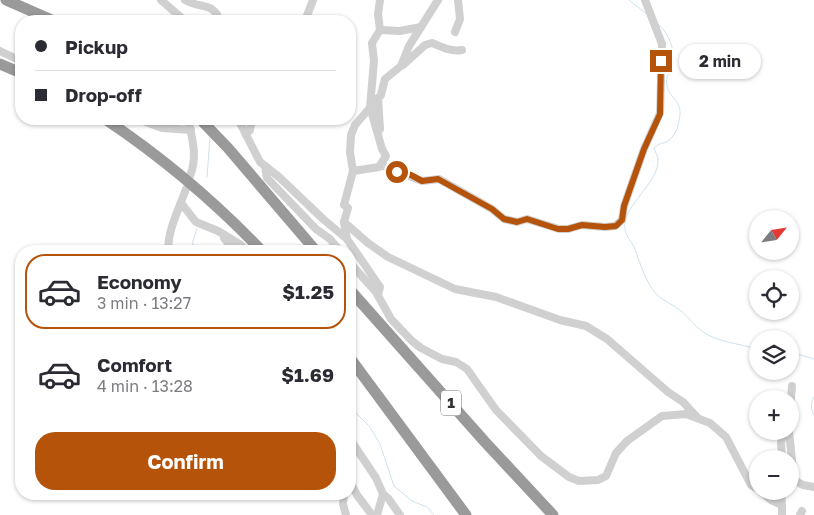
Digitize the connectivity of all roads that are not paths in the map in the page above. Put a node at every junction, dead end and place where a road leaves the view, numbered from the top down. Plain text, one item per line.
1 (6, 0) edge
2 (161, 0) edge
3 (185, 0) edge
4 (313, 0) edge
5 (380, 0) edge
6 (438, 0) edge
7 (458, 0) edge
8 (645, 0) edge
9 (40, 15) edge
10 (178, 15) edge
11 (218, 15) edge
12 (307, 15) edge
13 (421, 27) junction
14 (380, 30) junction
15 (455, 32) dead end
16 (446, 49) junction
17 (462, 50) dead end
18 (0, 51) edge
19 (442, 57) dead end
20 (15, 58) edge
21 (0, 64) edge
22 (401, 66) junction
23 (15, 70) edge
24 (378, 98) junction
25 (370, 107) junction
26 (356, 124) edge
27 (114, 125) edge
28 (154, 125) edge
29 (190, 125) edge
30 (206, 125) edge
31 (241, 125) edge
32 (251, 125) edge
33 (355, 125) edge
34 (191, 130) junction
35 (246, 135) junction
36 (379, 137) junction
37 (381, 165) junction
38 (265, 166) junction
39 (353, 171) junction
40 (190, 176) dead end
41 (186, 189) dead end
42 (181, 204) junction
43 (344, 222) junction
44 (218, 231) junction
45 (347, 239) junction
46 (168, 245) edge
47 (229, 245) edge
48 (241, 245) edge
49 (256, 245) edge
50 (311, 245) edge
51 (335, 245) edge
52 (351, 245) edge
53 (356, 252) edge
54 (356, 270) edge
55 (378, 295) junction
56 (356, 297) edge
57 (356, 366) edge
58 (792, 386) dead end
59 (792, 390) edge
60 (698, 418) junction
61 (789, 440) edge
62 (356, 448) edge
63 (749, 481) edge
64 (814, 487) edge
65 (356, 491) edge
66 (383, 494) junction
67 (343, 500) edge
68 (771, 500) edge
69 (782, 500) edge
70 (782, 505) junction
71 (346, 515) edge
72 (372, 515) edge
73 (377, 515) edge
74 (400, 515) edge
75 (466, 515) edge
76 (553, 515) edge
77 (782, 515) edge

1 - 9 highway
2 - 10 street
3 - 11 street
4 - 12 street
5 - 14 street
6 - 13 street
7 - 15 street
8 - 37 street
13 - 14 street
13 - 22 street
14 - 25 street
16 - 17 street
16 - 19 street
16 - 22 street
18 - 20 street
21 - 23 highway
22 - 24 street
24 - 25 street
24 - 36 street
25 - 26 street
25 - 36 street
27 - 49 highway
28 - 34 street
29 - 34 street
30 - 50 highway
31 - 35 street
32 - 35 street
33 - 39 street
34 - 40 street
35 - 38 street
36 - 37 street
37 - 39 street
38 - 45 street
38 - 51 street
39 - 43 street
41 - 42 street
42 - 44 street
42 - 46 street
43 - 45 street
43 - 60 street
44 - 47 street
44 - 48 street
45 - 52 street
53 - 55 street
54 - 55 street
55 - 60 street
56 - 76 highway, 1
57 - 75 highway
58 - 59 street
60 - 63 street
61 - 64 street
62 - 66 street
65 - 72 street
66 - 73 street
66 - 74 street
67 - 71 street
68 - 70 street
69 - 70 street
70 - 77 street

